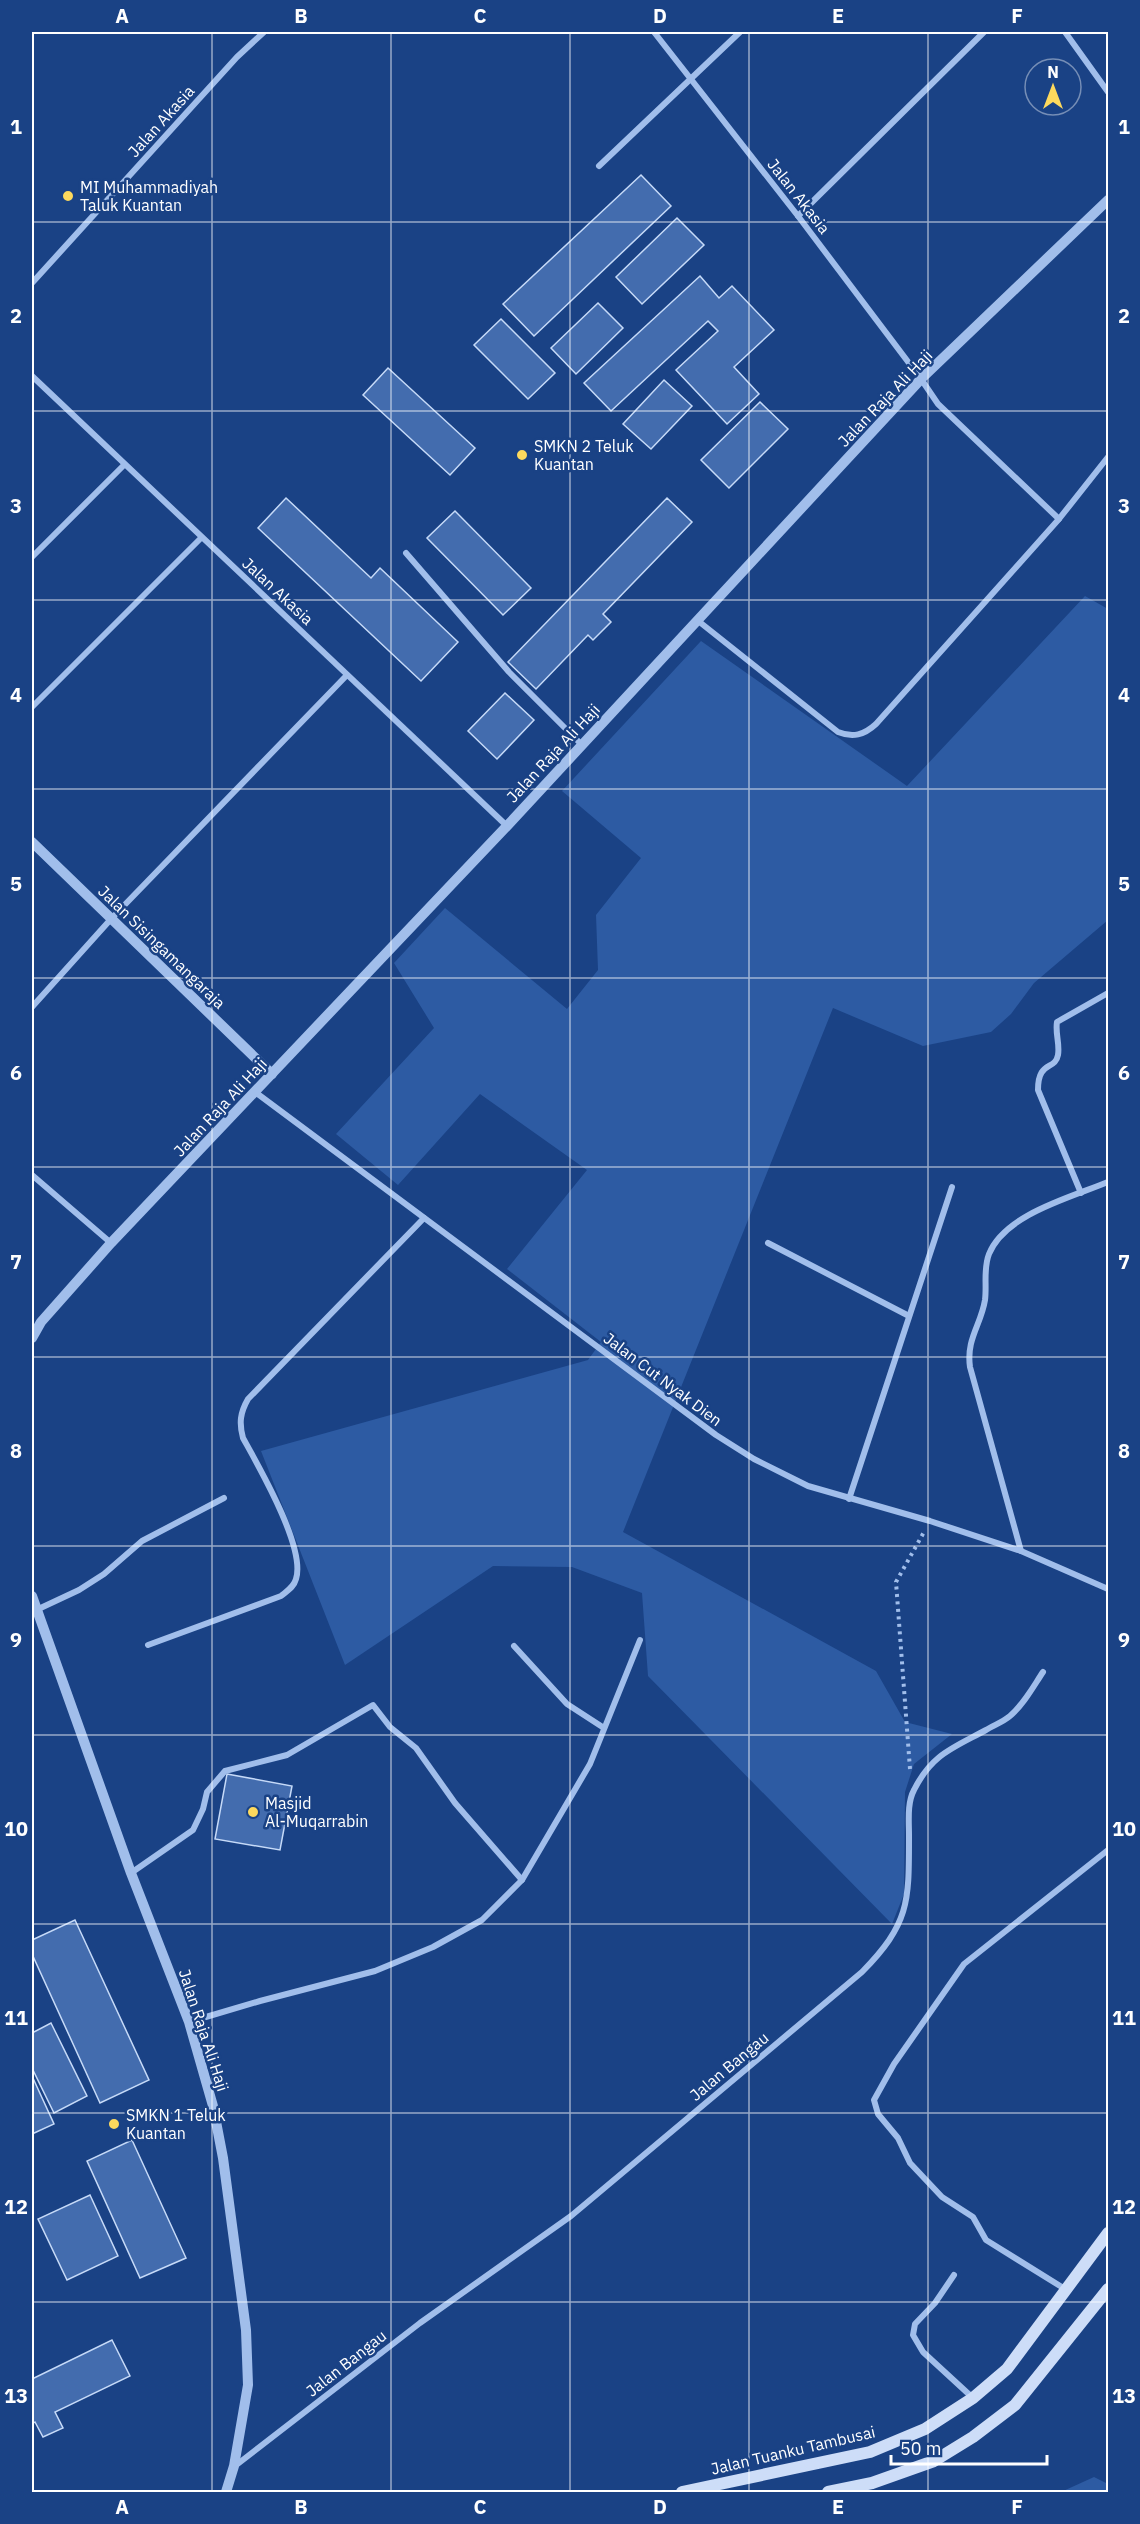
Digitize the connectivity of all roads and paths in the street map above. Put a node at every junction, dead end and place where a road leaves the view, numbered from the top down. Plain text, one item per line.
1 (264, 32) edge
2 (654, 32) edge
3 (740, 32) edge
4 (984, 32) edge
5 (1065, 32) edge
6 (691, 79) junction
7 (1108, 92) edge
8 (599, 166) dead end
9 (1108, 200) edge
10 (798, 216) junction
11 (32, 284) edge
12 (32, 376) edge
13 (921, 379) junction
14 (1108, 457) edge
15 (124, 465) junction
16 (1059, 519) junction
17 (201, 538) junction
18 (406, 553) dead end
19 (32, 557) edge
20 (697, 620) junction
21 (347, 675) junction
22 (32, 707) edge
23 (582, 745) junction
24 (507, 826) junction
25 (32, 842) edge
26 (111, 919) junction
27 (1108, 993) edge
28 (32, 1007) edge
29 (272, 1074) junction
30 (255, 1092) junction
31 (32, 1175) edge
32 (1108, 1182) edge
33 (952, 1187) dead end
34 (1081, 1193) junction
35 (424, 1218) junction
36 (768, 1243) dead end
37 (111, 1244) junction
38 (909, 1316) junction
39 (32, 1338) edge
40 (224, 1498) dead end
41 (849, 1499) junction
42 (930, 1521) junction
43 (1021, 1551) junction
44 (1108, 1589) edge
45 (32, 1596) edge
46 (34, 1611) edge
47 (640, 1640) dead end
48 (148, 1645) dead end
49 (514, 1646) dead end
50 (1043, 1672) dead end
51 (604, 1728) junction
52 (912, 1792) junction
53 (1108, 1850) edge
54 (131, 1873) junction
55 (522, 1880) junction
56 (189, 2022) junction
57 (1108, 2233) edge
58 (954, 2275) dead end
59 (1065, 2289) junction
60 (1108, 2289) edge
61 (973, 2398) junction
62 (234, 2466) junction
63 (226, 2493) edge
64 (682, 2493) edge
65 (828, 2493) edge

1 - 11 street, Jalan Akasia
2 - 6 street, Jalan Akasia
3 - 6 street
4 - 10 street
5 - 7 street
6 - 8 street
6 - 10 street, Jalan Akasia
9 - 13 street, Jalan Raja Ali Haji
10 - 13 street, Jalan Akasia
12 - 15 street, Jalan Akasia
13 - 16 street, Jalan Akasia
13 - 20 street, Jalan Raja Ali Haji
14 - 16 street
15 - 17 street, Jalan Akasia
15 - 19 street
16 - 20 street
17 - 21 street, Jalan Akasia
17 - 22 street
18 - 23 street
20 - 23 street, Jalan Raja Ali Haji
21 - 24 street, Jalan Akasia
21 - 26 street
23 - 24 street, Jalan Raja Ali Haji
24 - 29 street, Jalan Raja Ali Haji
25 - 26 street, Jalan Sisingamangaraja
26 - 28 street
26 - 29 street, Jalan Sisingamangaraja
27 - 34 street
29 - 30 street, Jalan Raja Ali Haji
30 - 35 street, Jalan Cut Nyak Dien
30 - 37 street, Jalan Raja Ali Haji
31 - 37 street
32 - 34 street
33 - 38 street
34 - 43 street
35 - 41 street, Jalan Cut Nyak Dien
35 - 48 street
36 - 38 street
37 - 39 street, Jalan Raja Ali Haji
38 - 41 street
40 - 46 street
41 - 42 street, Jalan Cut Nyak Dien
42 - 43 street, Jalan Cut Nyak Dien
42 - 52 path
43 - 44 street, Jalan Cut Nyak Dien
45 - 46 street, Jalan Raja Ali Haji
46 - 54 street, Jalan Raja Ali Haji
47 - 51 street
49 - 51 street
50 - 52 street
51 - 55 street
52 - 62 street, Jalan Bangau
53 - 59 street
54 - 55 street
54 - 56 street, Jalan Raja Ali Haji
55 - 56 street
56 - 62 street, Jalan Raja Ali Haji
57 - 59 main road, Jalan Tuanku Tambusai
58 - 61 street
59 - 61 main road, Jalan Tuanku Tambusai
60 - 65 main road
61 - 64 main road, Jalan Tuanku Tambusai
62 - 63 street, Jalan Raja Ali Haji

